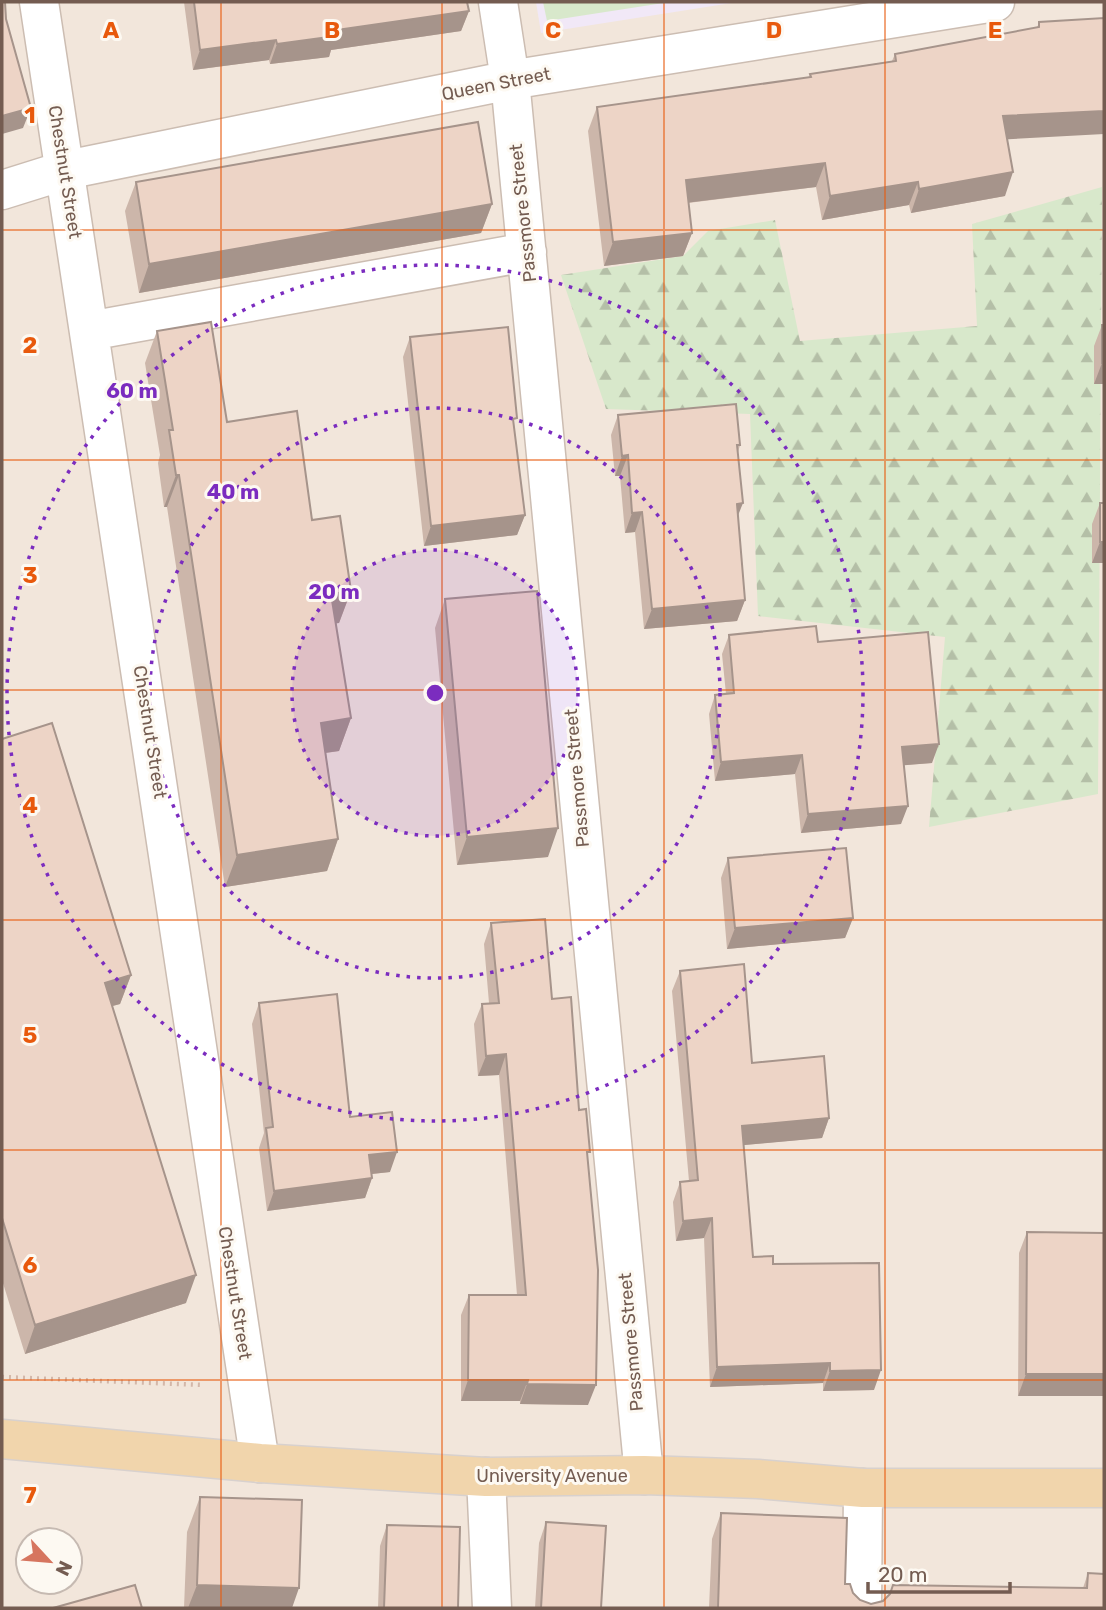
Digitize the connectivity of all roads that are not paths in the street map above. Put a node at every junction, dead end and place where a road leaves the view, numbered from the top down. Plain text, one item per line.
1 (39, 2) edge
2 (498, 2) edge
3 (995, 2) edge
4 (510, 80) junction
5 (66, 170) junction
6 (2, 190) edge
7 (527, 252) junction
8 (89, 331) junction
9 (2, 1439) edge
10 (260, 1463) junction
11 (644, 1475) junction
12 (486, 1477) junction
13 (863, 1488) junction
14 (1104, 1488) edge
15 (492, 1608) edge
16 (862, 1608) edge

1 - 5 street, Chestnut Street
2 - 4 street, Passmore Street
3 - 4 street, Queen Street
4 - 5 street, Queen Street
4 - 7 street, Passmore Street
5 - 6 street, Queen Street
5 - 8 street, Chestnut Street
7 - 8 street
7 - 11 street, Passmore Street
8 - 10 street, Chestnut Street
9 - 10 main road, University Avenue
10 - 12 main road, University Avenue
11 - 12 main road, University Avenue
11 - 13 main road, University Avenue
12 - 15 street
13 - 14 main road, University Avenue
13 - 16 street

